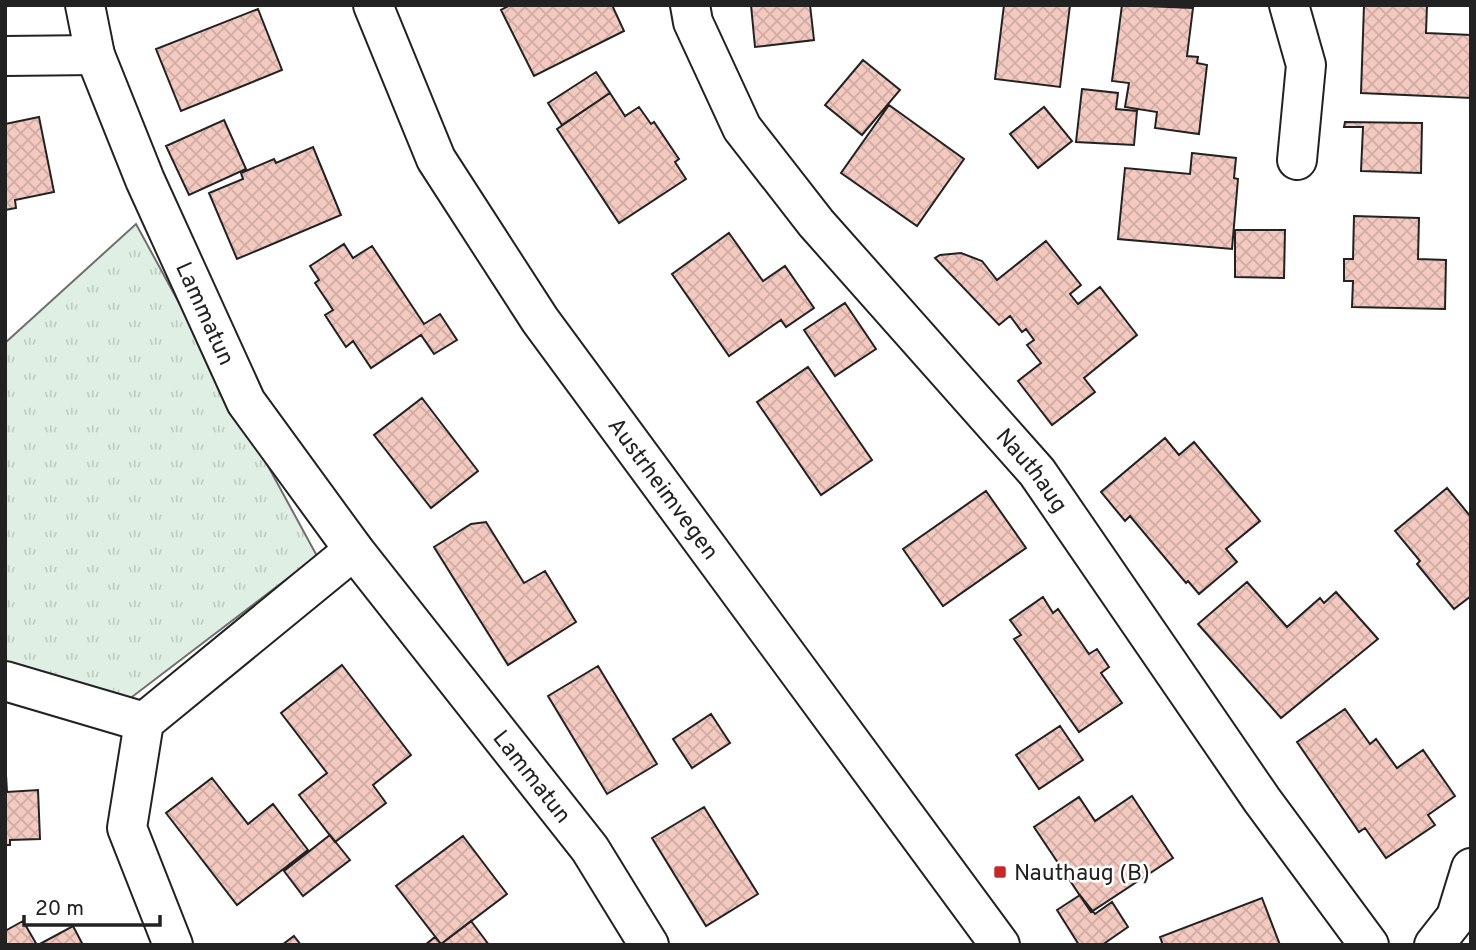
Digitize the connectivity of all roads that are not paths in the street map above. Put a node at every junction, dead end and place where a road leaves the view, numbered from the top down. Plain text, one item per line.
1 (85, 5) edge
2 (373, 5) edge
3 (690, 5) edge
4 (1289, 5) edge
5 (5, 55) edge
6 (95, 55) junction
7 (1297, 160) dead end
8 (354, 550) junction
9 (5, 681) edge
10 (144, 722) junction
11 (1471, 868) edge
12 (173, 945) edge
13 (649, 945) edge
14 (1000, 945) edge
15 (1369, 945) edge
16 (1434, 945) edge

1 - 6 street, Lammatun
2 - 14 street, Austrheimvegen
3 - 15 street, Nauthaug
4 - 7 street
5 - 6 street
6 - 8 street, Lammatun
8 - 10 street
8 - 13 street, Lammatun
9 - 10 street
10 - 12 street
11 - 16 street

